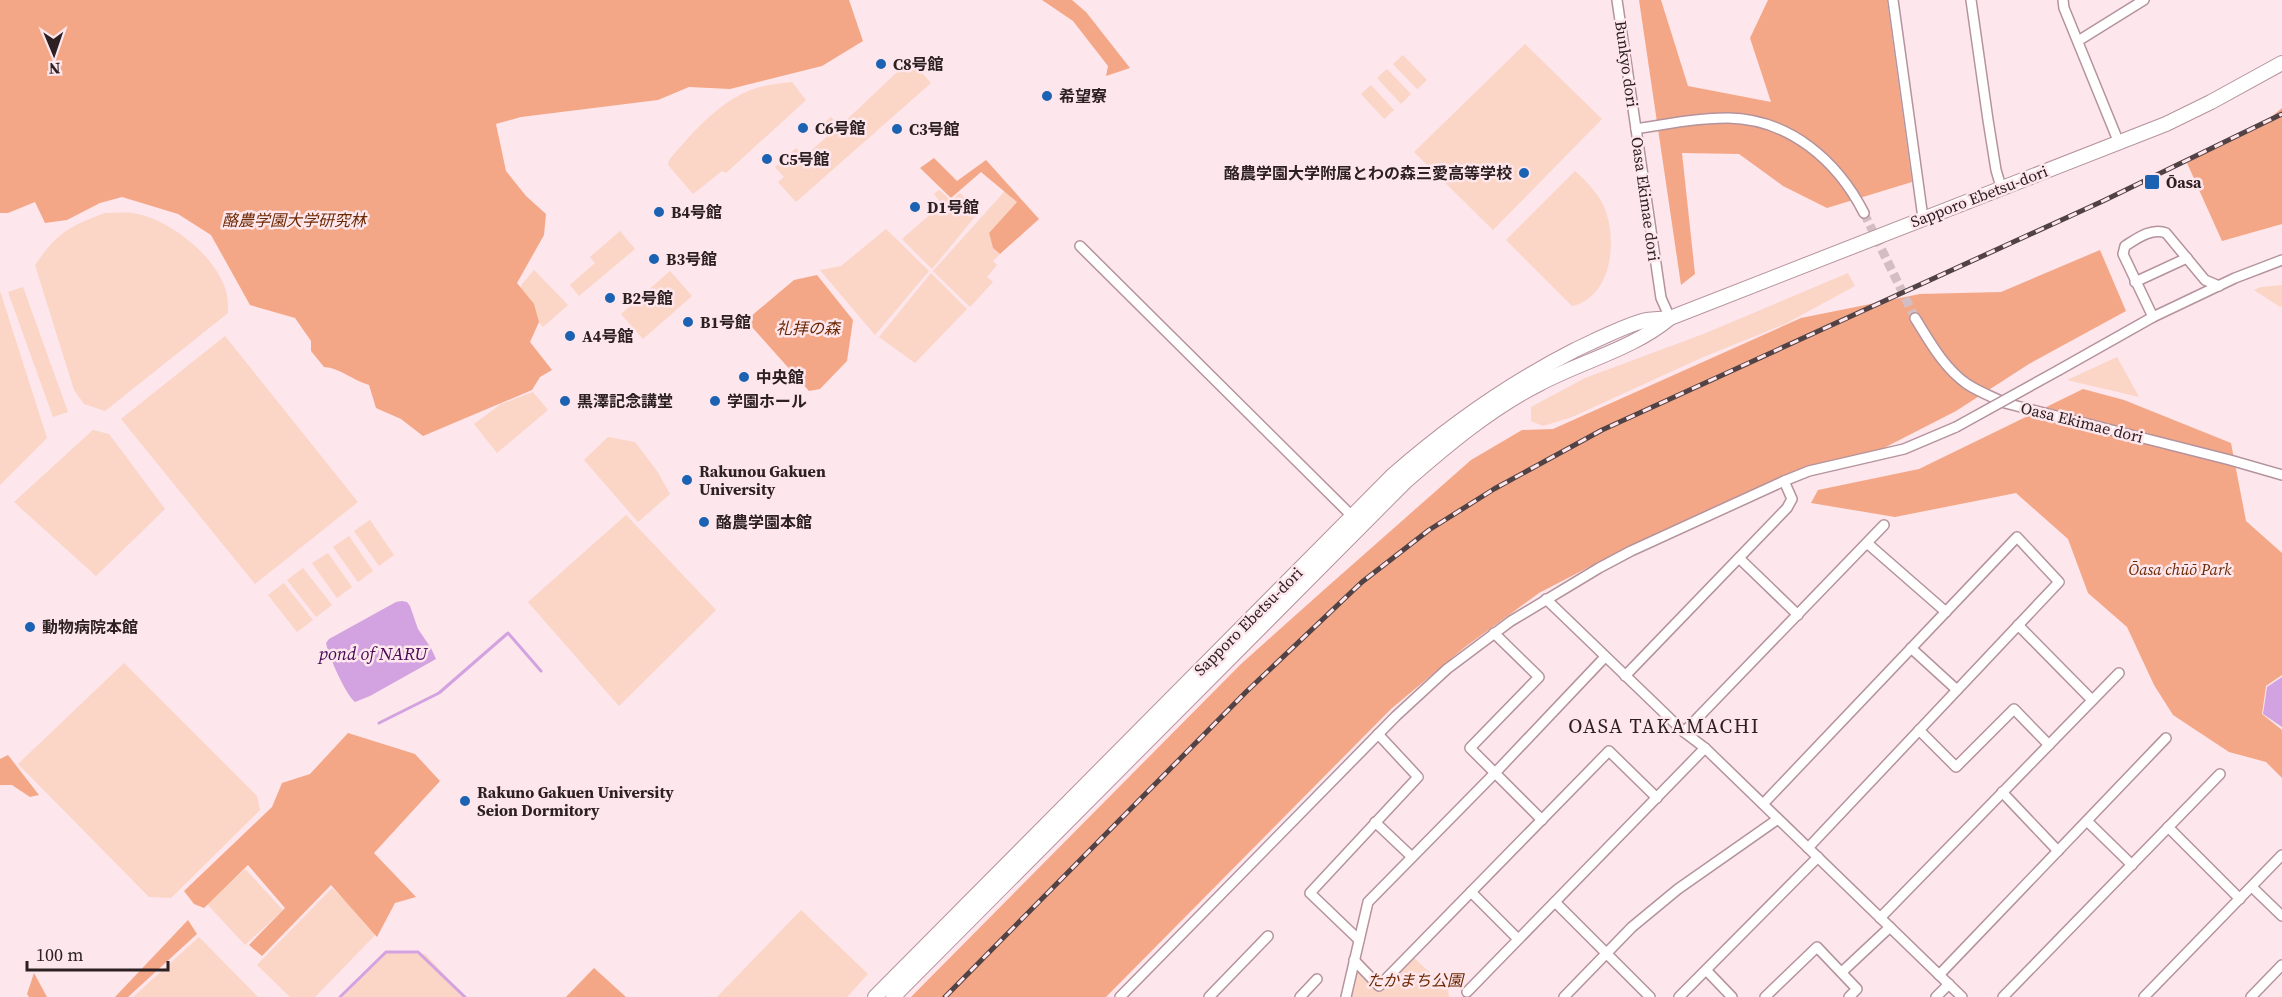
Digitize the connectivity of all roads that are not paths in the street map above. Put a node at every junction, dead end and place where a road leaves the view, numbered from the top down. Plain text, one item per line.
1 (1617, 0) edge
2 (1893, 0) edge
3 (1971, 0) edge
4 (2063, 0) edge
5 (2144, 0) edge
6 (2078, 41) junction
7 (2282, 63) edge
8 (1636, 129) junction
9 (2119, 142) junction
10 (2001, 187) junction
11 (1864, 213) tunnel mouth
12 (1923, 218) junction
13 (1080, 246) dead end
14 (2187, 258) junction
15 (2282, 260) edge
16 (2135, 282) junction
17 (2219, 286) junction
18 (2153, 317) junction
19 (1670, 318) junction
20 (1915, 318) tunnel mouth
21 (2282, 476) edge
22 (1784, 481) junction
23 (1357, 521) junction
24 (1884, 525) dead end
25 (1867, 543) junction
26 (1738, 558) junction
27 (1546, 599) junction
28 (1946, 612) junction
29 (1797, 615) junction
30 (2018, 626) junction
31 (1494, 633) junction
32 (1911, 648) junction
33 (1605, 657) junction
34 (2119, 673) dead end
35 (1625, 676) junction
36 (1957, 690) junction
37 (2092, 700) junction
38 (1919, 730) junction
39 (1684, 732) junction
40 (1378, 734) junction
41 (2166, 738) dead end
42 (2049, 745) junction
43 (1705, 748) junction
44 (1495, 773) junction
45 (2220, 774) dead end
46 (2002, 792) junction
47 (1657, 798) junction
48 (1762, 804) junction
49 (1778, 819) junction
50 (1542, 820) junction
51 (2087, 821) junction
52 (1375, 822) junction
53 (2168, 827) junction
54 (1808, 848) junction
55 (2058, 851) junction
56 (2282, 855) edge
57 (1412, 857) junction
58 (1818, 857) junction
59 (2132, 865) junction
60 (2252, 887) junction
61 (1471, 892) junction
62 (2240, 899) junction
63 (1555, 902) junction
64 (2282, 916) edge
65 (1880, 918) junction
66 (1890, 927) junction
67 (1268, 936) dead end
68 (1518, 939) junction
69 (1359, 940) junction
70 (1607, 954) junction
71 (1354, 960) junction
72 (2282, 965) edge
73 (1706, 970) junction
74 (1843, 971) junction
75 (1939, 975) junction
76 (1317, 979) dead end
77 (1949, 984) junction
78 (1467, 992) dead end
79 (1126, 995) edge
80 (875, 997) edge
81 (893, 997) edge
82 (1209, 997) edge
83 (1300, 997) edge
84 (1346, 997) edge
85 (1564, 997) edge
86 (1650, 997) edge
87 (1679, 997) edge
88 (1732, 997) edge
89 (1765, 997) edge
90 (1849, 997) edge
91 (1936, 997) edge
92 (1962, 997) edge
93 (2003, 997) edge
94 (2144, 997) edge
95 (2251, 997) edge

1 - 8 street, Bunkyo dori
2 - 12 street
3 - 10 street
4 - 6 street
5 - 6 street
6 - 9 street
7 - 9 highway, Sapporo Ebetsu-dori
8 - 11 street, Oasa Ekimae dori
8 - 19 street, Oasa Ekimae dori
9 - 10 highway, Sapporo Ebetsu-dori
10 - 12 highway, Sapporo Ebetsu-dori
12 - 19 highway, Sapporo Ebetsu-dori
13 - 23 street
14 - 16 street
14 - 16 street
14 - 17 street
15 - 17 street
16 - 18 street
17 - 18 street
18 - 22 street, bridge
19 - 23 highway, Sapporo Ebetsu-dori
20 - 21 street, Oasa Ekimae dori
22 - 26 street
22 - 27 street
23 - 80 highway, Sapporo Ebetsu-dori
23 - 81 highway, Sapporo Ebetsu-dori
24 - 25 street
25 - 28 street
25 - 29 street
26 - 29 street
26 - 35 street
27 - 31 street
27 - 33 street
28 - 30 street
28 - 32 street
29 - 39 street
30 - 36 street
30 - 37 street
31 - 40 street
31 - 44 street
32 - 36 street
32 - 48 street
33 - 35 street
33 - 44 street
34 - 37 street
35 - 39 street
36 - 38 street
37 - 42 street
38 - 42 street
38 - 54 street
39 - 43 street
40 - 52 street
40 - 79 street
41 - 51 street
42 - 46 street
43 - 47 street
43 - 48 street
44 - 50 street
44 - 57 street
45 - 53 street
46 - 55 street
46 - 65 street
47 - 50 street
47 - 63 street
48 - 49 street
49 - 54 street
49 - 70 street
50 - 61 street
51 - 55 street
51 - 59 street
52 - 57 street
52 - 69 street
53 - 59 street
53 - 62 street
54 - 58 street
55 - 75 street
56 - 60 street
57 - 69 street
58 - 65 street
58 - 73 street
59 - 93 street
60 - 62 street
60 - 64 street
61 - 68 street
61 - 71 street
62 - 94 street
63 - 68 street
63 - 70 street
65 - 66 street
66 - 74 street
66 - 75 street
67 - 82 street
68 - 78 street
69 - 71 street
70 - 85 street
70 - 86 street
71 - 84 street
72 - 95 street
73 - 87 street
73 - 88 street
74 - 89 street
74 - 90 street
75 - 77 street
76 - 83 street
77 - 91 street
77 - 92 street

